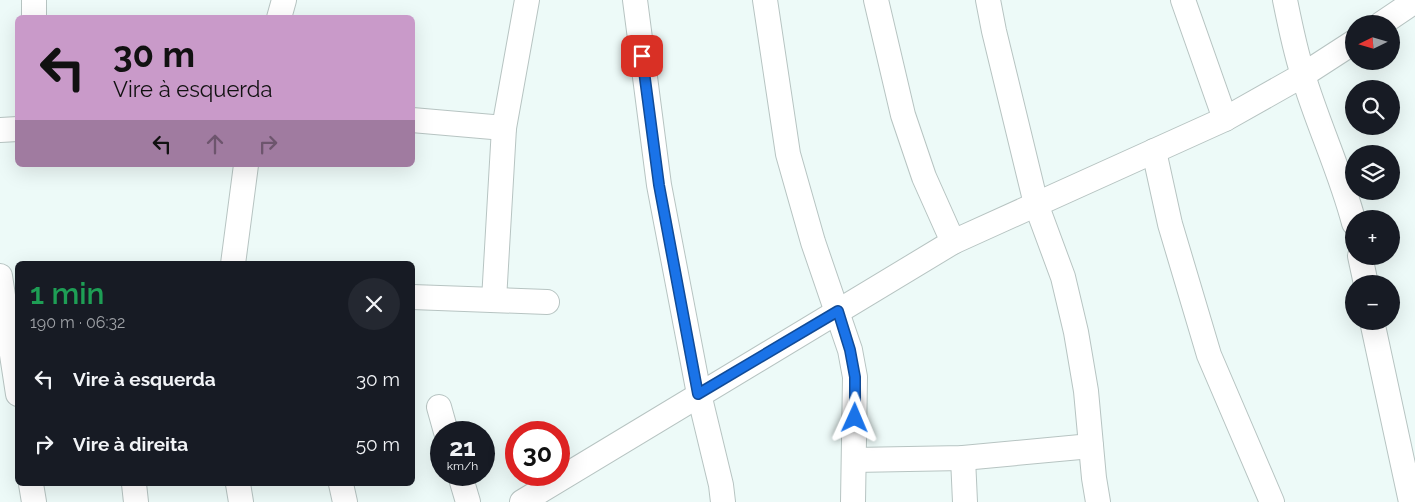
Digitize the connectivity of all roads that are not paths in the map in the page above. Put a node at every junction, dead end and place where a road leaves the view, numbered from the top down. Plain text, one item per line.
1 (34, 0) edge
2 (284, 0) edge
3 (527, 0) edge
4 (635, 0) edge
5 (765, 0) edge
6 (876, 0) edge
7 (988, 0) edge
8 (1183, 0) edge
9 (1285, 0) edge
10 (1415, 1) edge
11 (34, 15) edge
12 (280, 15) edge
13 (1394, 15) edge
14 (1345, 48) edge
15 (1303, 76) junction
16 (1225, 119) junction
17 (415, 120) edge
18 (504, 128) junction
19 (15, 129) edge
20 (0, 130) edge
21 (1154, 151) junction
22 (246, 167) edge
23 (1036, 204) junction
24 (1350, 210) edge
25 (954, 242) junction
26 (233, 261) edge
27 (0, 271) edge
28 (15, 273) edge
29 (0, 276) edge
30 (415, 297) edge
31 (494, 300) junction
32 (546, 302) dead end
33 (838, 311) junction
34 (1374, 330) edge
35 (15, 374) edge
36 (698, 394) junction
37 (439, 408) dead end
38 (443, 421) edge
39 (1091, 446) junction
40 (963, 458) junction
41 (854, 460) junction
42 (31, 486) edge
43 (134, 486) edge
44 (238, 486) edge
45 (341, 486) edge
46 (463, 486) edge
47 (34, 502) edge
48 (136, 502) edge
49 (242, 502) edge
50 (345, 502) edge
51 (468, 502) edge
52 (522, 502) edge
53 (723, 502) edge
54 (853, 502) edge
55 (965, 502) edge
56 (1098, 502) edge
57 (1272, 502) edge
58 (1411, 502) edge

1 - 11 street
2 - 12 street
3 - 18 street
4 - 36 street
5 - 33 street
6 - 25 street
7 - 23 street
8 - 16 street
9 - 15 street
10 - 13 street
14 - 15 street
15 - 16 street
15 - 24 street
16 - 21 street
17 - 18 street
18 - 31 street
19 - 20 street
21 - 23 street
21 - 57 street
22 - 26 street
23 - 25 street
23 - 39 street
25 - 33 street
27 - 28 street
29 - 35 street
30 - 31 street
31 - 32 street
33 - 36 street
33 - 41 street
34 - 58 street
36 - 52 street
36 - 53 street
37 - 38 street
39 - 40 street
39 - 56 street
40 - 41 street
40 - 55 street
41 - 54 street
42 - 47 street
43 - 48 street
44 - 49 street
45 - 50 street
46 - 51 street

